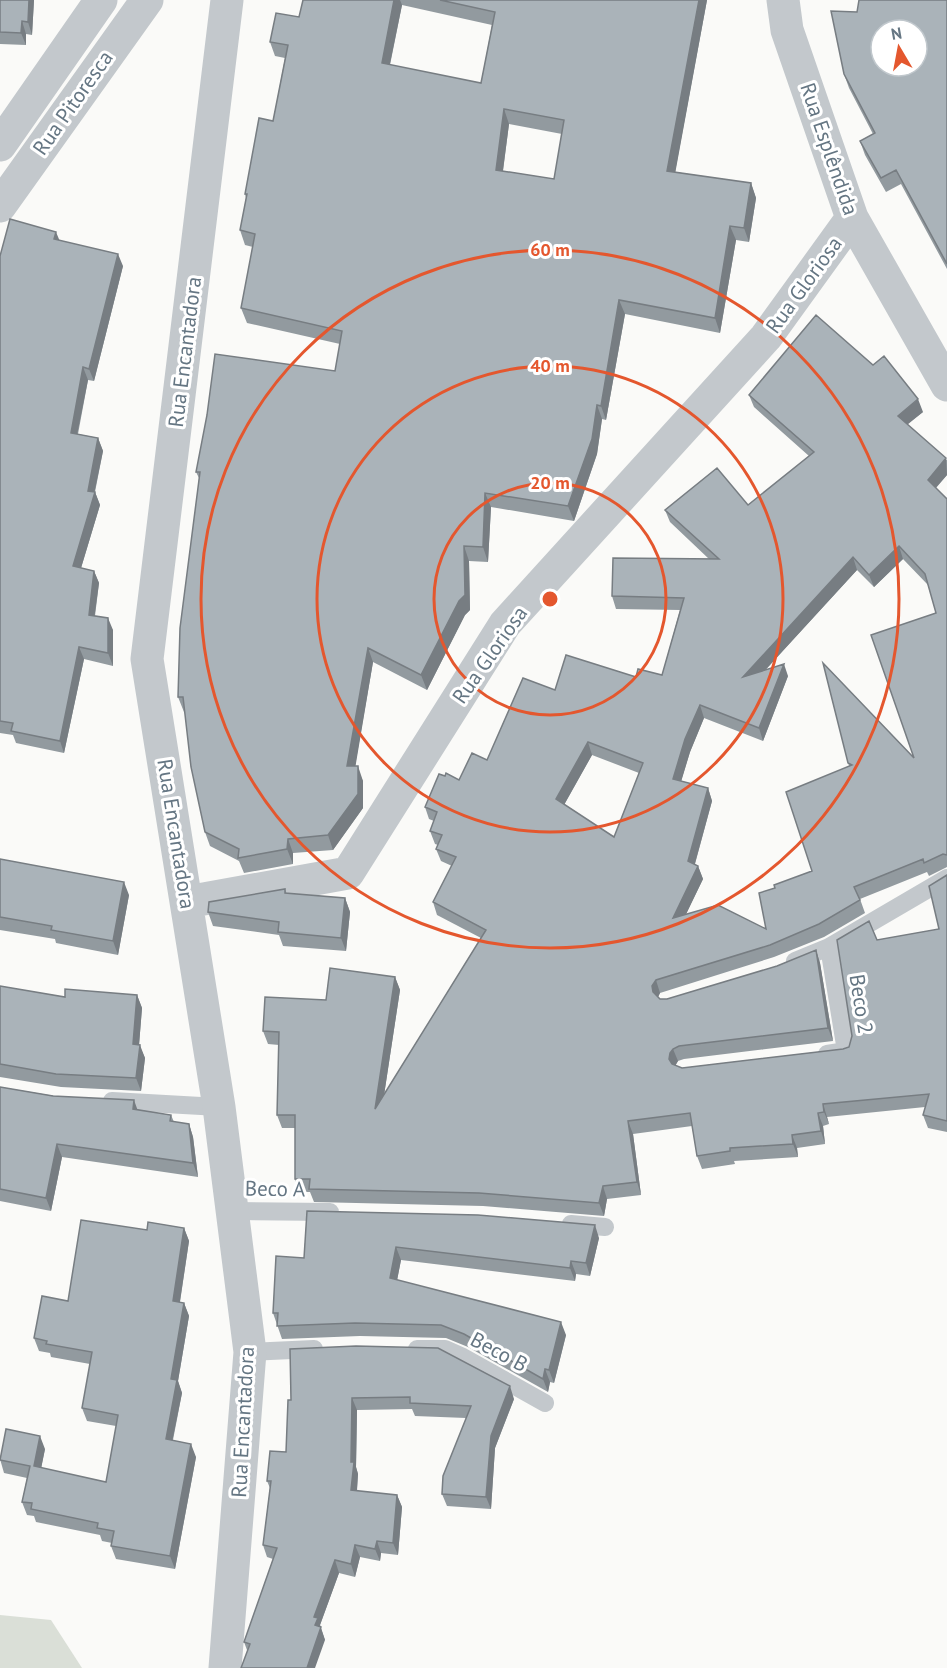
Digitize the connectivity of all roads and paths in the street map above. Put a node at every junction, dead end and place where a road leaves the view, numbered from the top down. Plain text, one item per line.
1 (101, 0) edge
2 (147, 0) edge
3 (227, 0) edge
4 (783, 0) edge
5 (0, 145) edge
6 (0, 206) edge
7 (852, 218) junction
8 (947, 385) edge
9 (947, 878) edge
10 (187, 902) junction
11 (829, 947) junction
12 (778, 968) edge
13 (812, 1055) edge
14 (94, 1100) edge
15 (219, 1107) junction
16 (232, 1211) junction
17 (344, 1213) edge
18 (549, 1222) edge
19 (605, 1227) dead end
20 (402, 1348) edge
21 (327, 1349) edge
22 (250, 1352) junction
23 (545, 1403) dead end
24 (225, 1668) edge

1 - 5 street, Rua Pitoresca
2 - 6 street, Rua Pitoresca
3 - 10 street, Rua Encantadora
4 - 7 street, Rua Esplêndida
7 - 8 street, Rua Esplêndida
7 - 10 street, Rua Gloriosa
9 - 11 lane
10 - 15 street, Rua Encantadora
11 - 12 lane
11 - 13 lane, Beco 2
14 - 15 lane
15 - 16 street, Rua Encantadora
16 - 17 lane, Beco A
16 - 22 street, Rua Encantadora
18 - 19 lane
20 - 23 lane, Beco B
21 - 22 lane
22 - 24 street, Rua Encantadora

